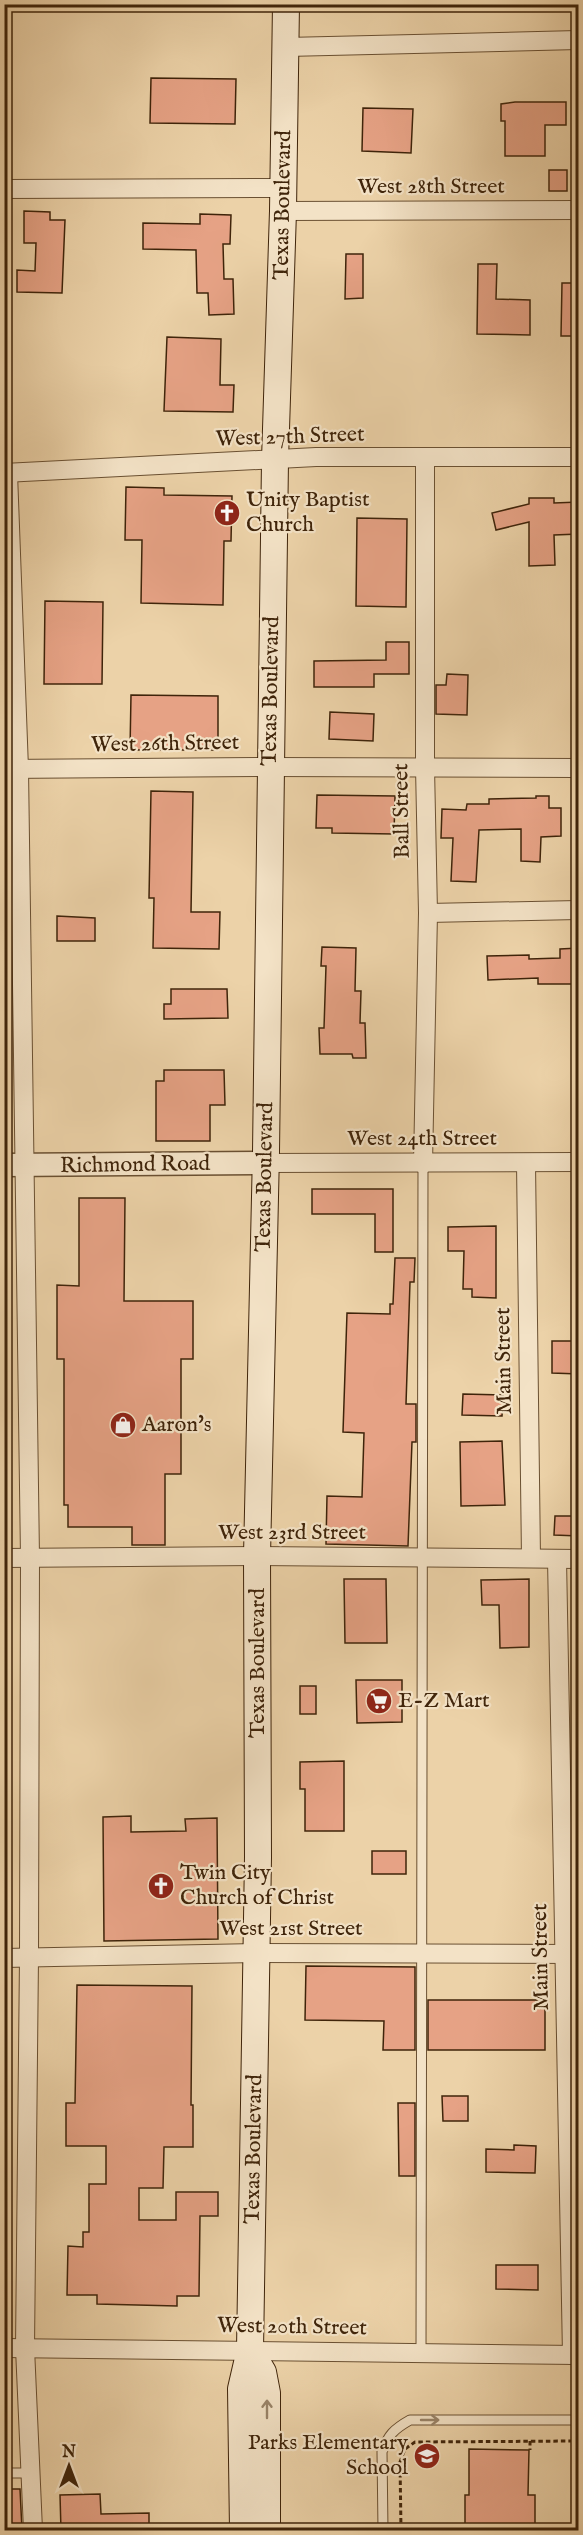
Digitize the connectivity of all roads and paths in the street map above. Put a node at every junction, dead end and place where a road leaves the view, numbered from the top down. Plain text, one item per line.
1 (286, 4) edge
2 (579, 40) edge
3 (286, 46) junction
4 (4, 189) edge
5 (283, 200) junction
6 (579, 210) edge
7 (425, 457) junction
8 (579, 457) edge
9 (275, 460) junction
10 (6, 473) edge
11 (270, 767) junction
12 (425, 767) junction
13 (579, 768) edge
14 (12, 769) edge
15 (579, 910) edge
16 (428, 913) junction
17 (579, 1162) edge
18 (265, 1163) junction
19 (526, 1163) junction
20 (423, 1164) junction
21 (14, 1166) edge
22 (257, 1556) junction
23 (423, 1557) junction
24 (4, 1558) edge
25 (30, 1558) junction
26 (531, 1558) junction
27 (558, 1559) junction
28 (579, 1559) edge
29 (257, 1953) junction
30 (422, 1953) junction
31 (572, 1954) edge
32 (29, 1957) junction
33 (4, 1958) edge
34 (4, 2348) edge
35 (25, 2348) junction
36 (250, 2350) junction
37 (420, 2353) junction
38 (575, 2355) edge
39 (579, 2420) edge
40 (530, 2441) junction
41 (579, 2441) edge
42 (530, 2450) dead end
43 (4, 2473) edge
44 (31, 2473) junction
45 (33, 2530) edge
46 (243, 2530) edge
47 (267, 2530) edge
48 (383, 2530) edge
49 (401, 2530) edge

1 - 3 main road, Texas Boulevard
2 - 3 street
3 - 5 main road, Texas Boulevard
4 - 5 street, West 28th Street
5 - 6 street, West 28th Street
5 - 9 main road, Texas Boulevard
7 - 8 street, West 27th Street
7 - 9 street, West 27th Street
7 - 12 street, Ball Street
9 - 10 street, West 27th Street
9 - 11 main road, Texas Boulevard
10 - 14 street
11 - 12 street, West 26th Street
11 - 14 street, West 26th Street
11 - 18 main road, Texas Boulevard
12 - 13 street, West 26th Street
12 - 16 street, Ball Street
14 - 21 street
15 - 16 street
16 - 20 street, Ball Street
17 - 19 street, West 24th Street
18 - 20 street, West 24th Street
18 - 21 street, Richmond Road
18 - 22 main road, Texas Boulevard
19 - 20 street, West 24th Street
19 - 26 street, Main Street
20 - 23 lane
21 - 25 street
22 - 23 street, West 23rd Street
22 - 25 street, West 23rd Street
22 - 29 main road, Texas Boulevard
23 - 26 street, West 23rd Street
23 - 30 lane
24 - 25 street, West 23rd Street
25 - 32 street
26 - 27 street, West 23rd Street
27 - 28 street, West 23rd Street
27 - 31 street, Main Street
29 - 30 street, West 21st Street
29 - 32 street, West 21st Street
29 - 36 main road, Texas Boulevard
30 - 31 street, West 21st Street
30 - 37 lane
31 - 38 street, Main Street
32 - 33 street, West 21st Street
32 - 35 street
34 - 35 street, West 20th Street
35 - 36 street, West 20th Street
35 - 44 street
36 - 37 street, West 20th Street
36 - 46 main road, Texas Boulevard
47 -> 36 main road, Texas Boulevard
37 - 38 street, West 20th Street
48 -> 39 lane
40 - 41 path
40 - 42 path
40 - 49 path
43 - 44 lane
44 - 45 street

